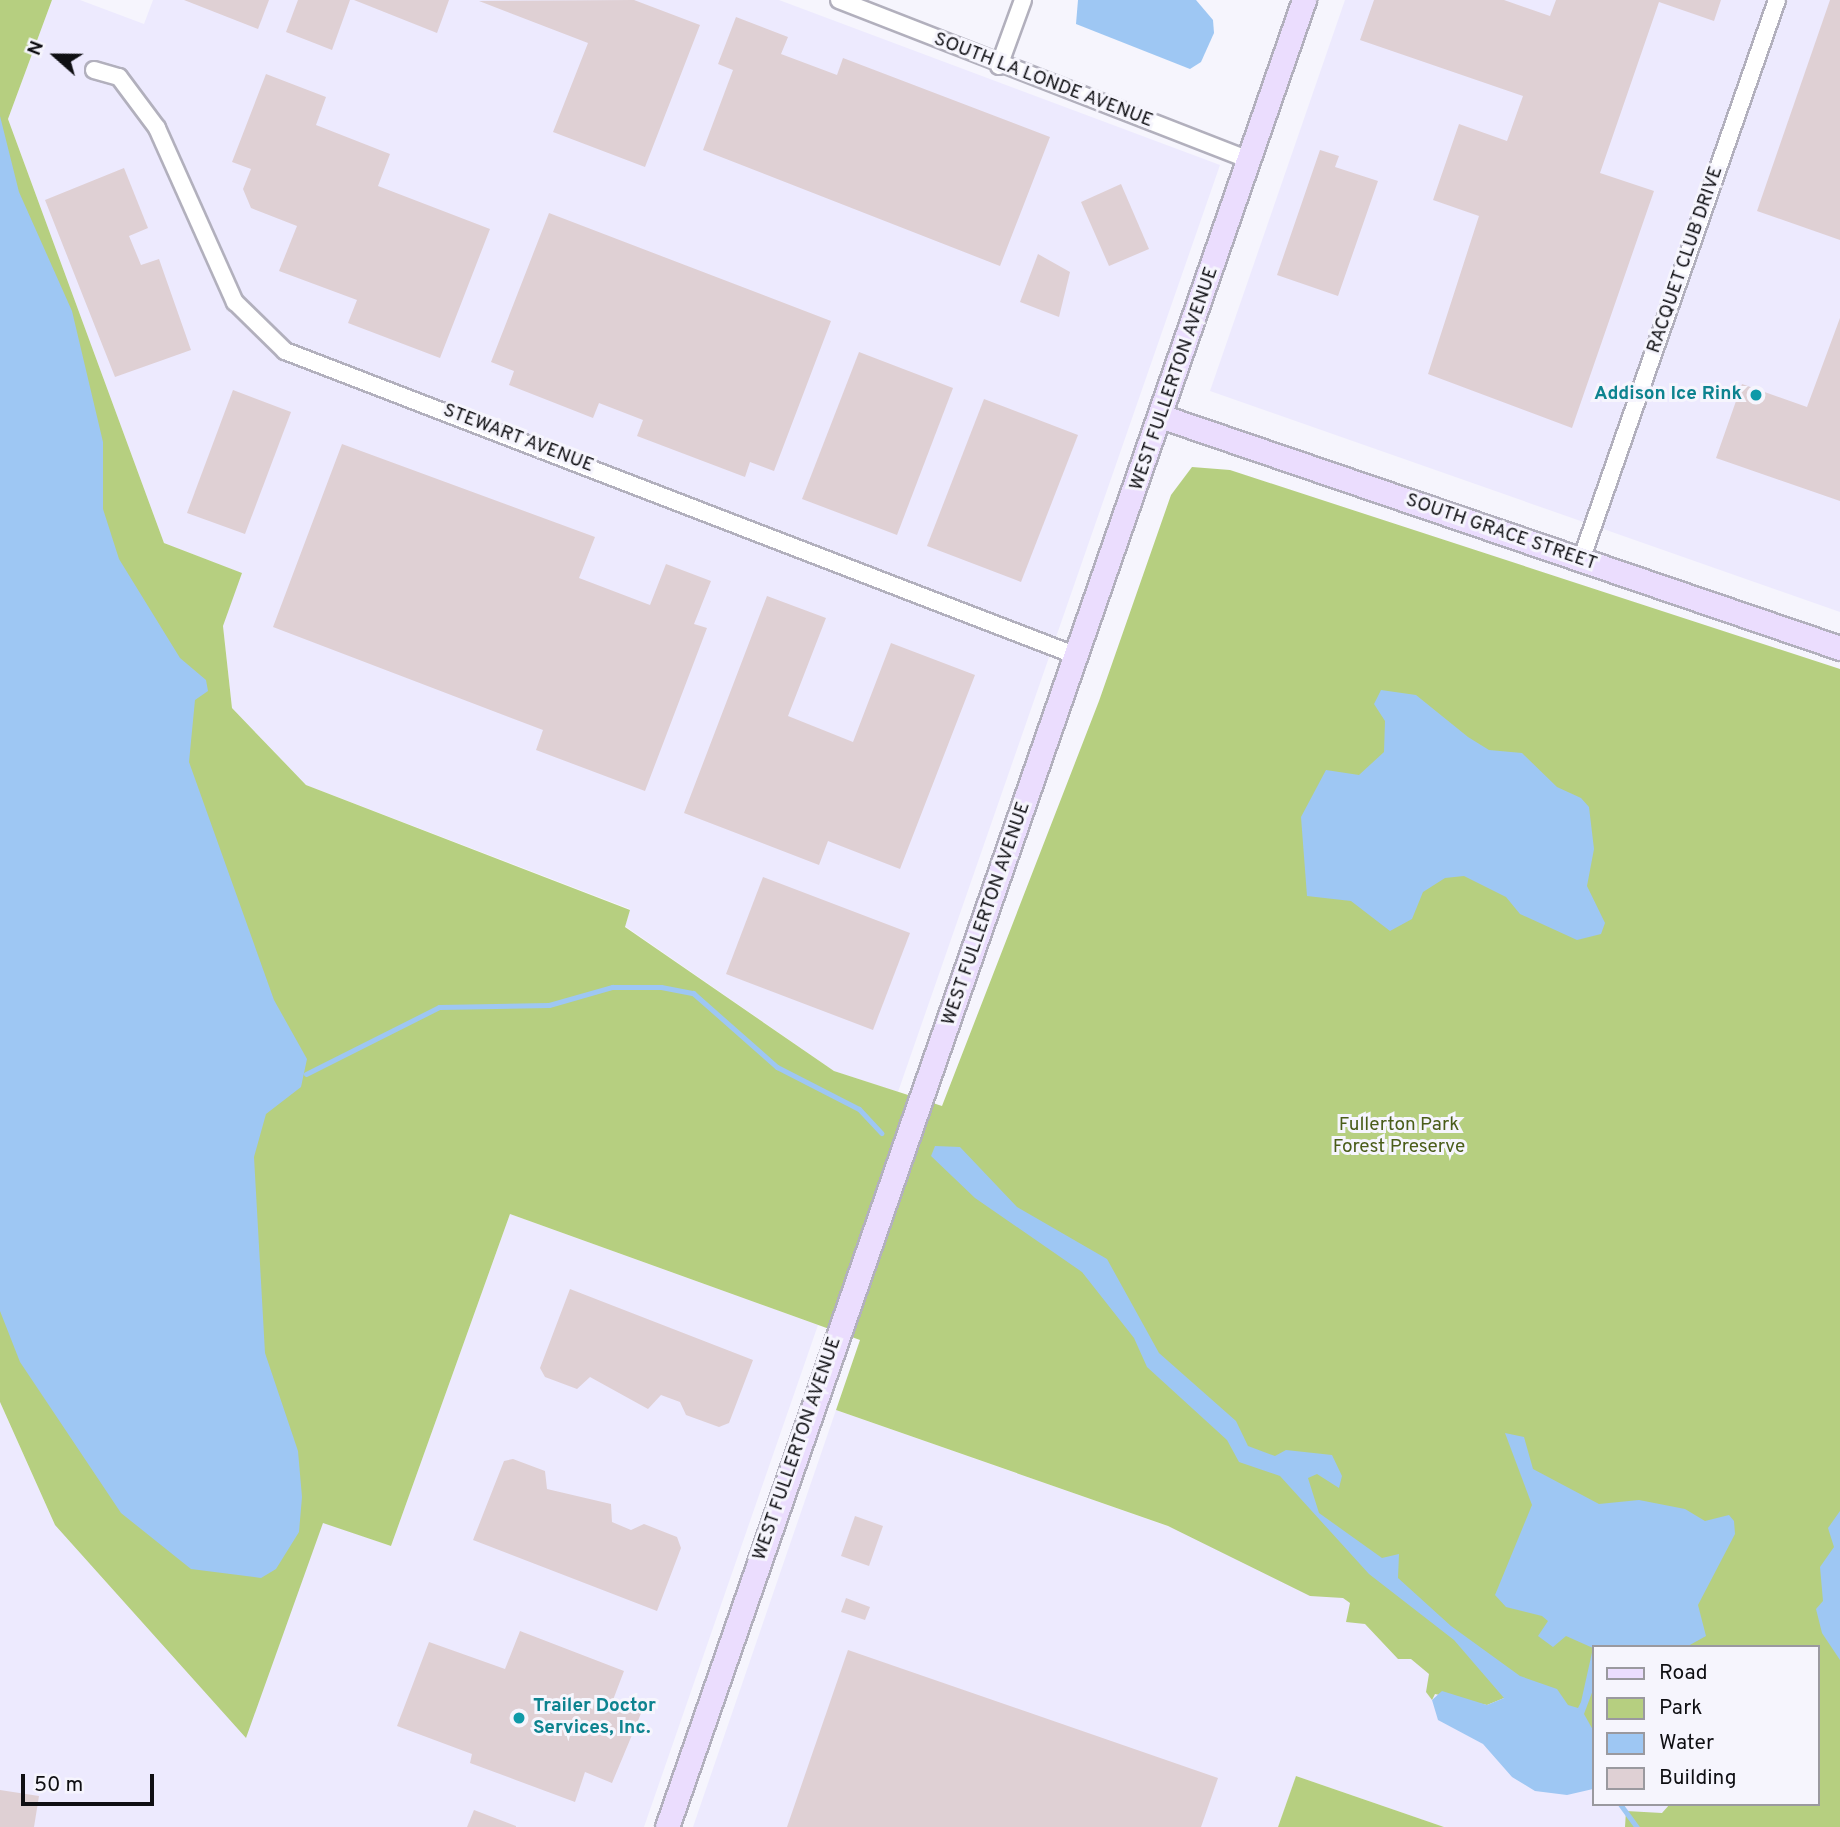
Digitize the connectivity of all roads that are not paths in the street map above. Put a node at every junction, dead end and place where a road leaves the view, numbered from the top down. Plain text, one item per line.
1 (839, 0) edge
2 (1023, 0) edge
3 (1304, 0) edge
4 (1777, 0) edge
5 (999, 66) junction
6 (94, 70) dead end
7 (1247, 159) junction
8 (1163, 417) junction
9 (1581, 560) junction
10 (1840, 648) edge
11 (1077, 656) junction
12 (667, 1827) edge

1 - 5 street, SOUTH LA LONDE AVENUE
2 - 5 street
3 - 7 street, WEST FULLERTON AVENUE
4 - 9 street, RACQUET CLUB DRIVE
5 - 7 street, SOUTH LA LONDE AVENUE
6 - 11 street, STEWART AVENUE
7 - 8 street, WEST FULLERTON AVENUE
8 - 9 street, SOUTH GRACE STREET
8 - 11 street, WEST FULLERTON AVENUE
9 - 10 street, SOUTH GRACE STREET
11 - 12 street, WEST FULLERTON AVENUE

